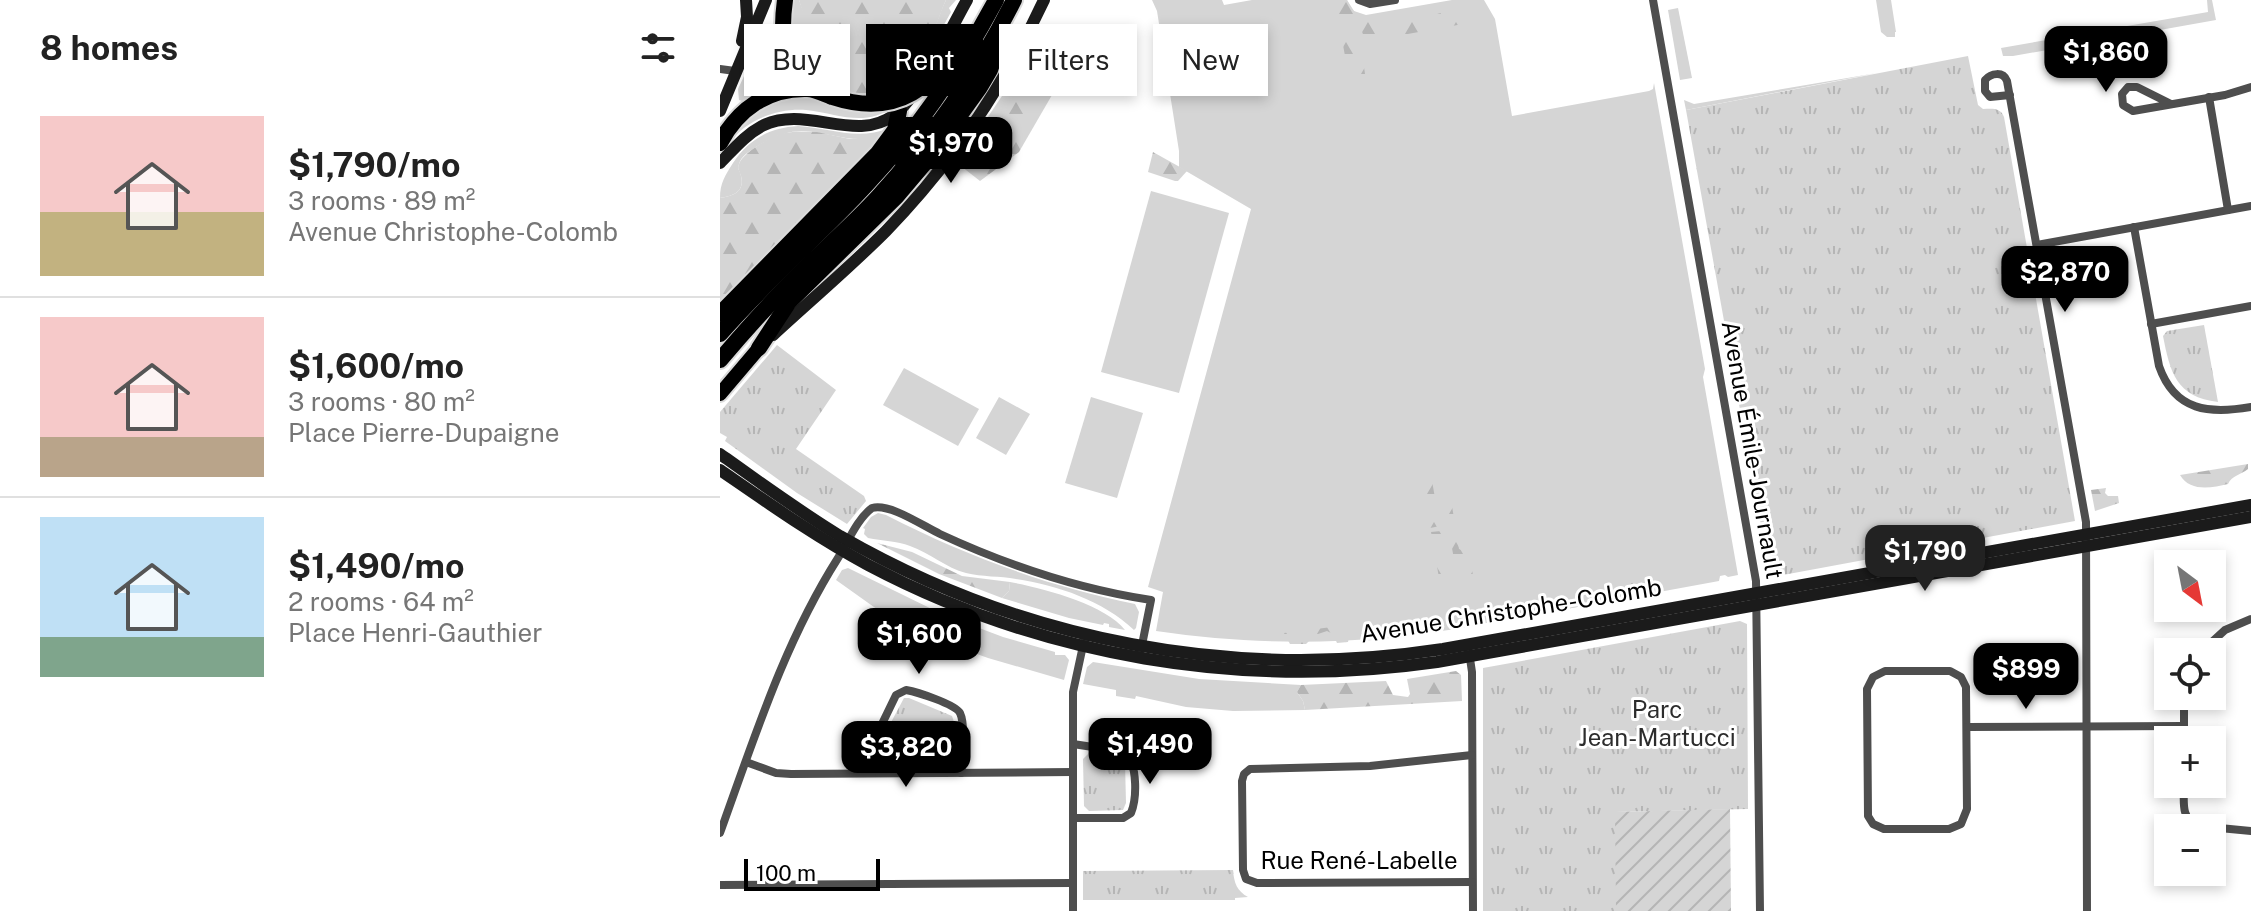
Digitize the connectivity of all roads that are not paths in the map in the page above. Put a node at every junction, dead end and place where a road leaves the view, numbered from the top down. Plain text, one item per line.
1 (746, 0) edge
2 (766, 0) edge
3 (785, 0) edge
4 (967, 0) edge
5 (1044, 0) edge
6 (1359, 0) edge
7 (1395, 0) edge
8 (1653, 0) edge
9 (1003, 4) edge
10 (783, 24) edge
11 (720, 69) edge
12 (735, 71) junction
13 (2251, 87) edge
14 (2010, 95) dead end
15 (771, 96) edge
16 (831, 96) edge
17 (2209, 97) junction
18 (2171, 104) junction
19 (720, 111) edge
20 (899, 111) junction
21 (720, 143) edge
22 (720, 163) edge
23 (2251, 206) edge
24 (2228, 210) junction
25 (2134, 227) junction
26 (2037, 245) junction
27 (2251, 306) edge
28 (720, 314) edge
29 (2151, 324) junction
30 (720, 334) edge
31 (759, 348) junction
32 (720, 360) edge
33 (720, 394) edge
34 (2251, 407) edge
35 (720, 454) edge
36 (720, 470) edge
37 (2251, 505) edge
38 (2251, 517) edge
39 (2086, 540) junction
40 (845, 545) junction
41 (1757, 599) junction
42 (2251, 619) edge
43 (2216, 638) edge
44 (1084, 641) junction
45 (1469, 650) junction
46 (1140, 653) junction
47 (2184, 710) edge
48 (2086, 726) junction
49 (2154, 726) edge
50 (2183, 726) edge
51 (1967, 727) junction
52 (1073, 744) junction
53 (1472, 755) junction
54 (746, 762) junction
55 (1073, 772) junction
56 (879, 773) junction
57 (961, 773) junction
58 (2184, 798) edge
59 (1073, 818) junction
60 (2251, 831) edge
61 (720, 833) edge
62 (1472, 882) junction
63 (1073, 883) junction
64 (720, 885) edge
65 (1073, 911) edge
66 (1473, 911) edge
67 (1760, 911) edge
68 (2087, 911) edge

1 - 12 main road
2 - 12 main road
3 - 10 highway
4 - 20 main road
5 - 31 main road
6 - 7 street
8 - 41 street, Avenue Émile-Journault
9 - 16 highway, bridge
9 - 30 highway
9 - 31 highway
9 - 32 highway
11 - 12 street
12 - 19 main road
13 - 17 street
14 - 26 street
15 - 21 highway
17 - 18 street
17 - 24 street
18 - 18 street
20 - 22 main road
20 - 28 highway
23 - 24 street
24 - 25 street
25 - 26 street
25 - 29 street
26 - 39 street
27 - 29 street
29 - 34 street
31 - 33 main road
35 - 40 main road, Avenue Christophe-Colomb
36 - 40 main road, Avenue Christophe-Colomb
37 - 39 main road, Avenue Christophe-Colomb
38 - 39 main road, Avenue Christophe-Colomb
39 - 41 main road, Avenue Christophe-Colomb
39 - 48 street
40 - 44 main road, Avenue Christophe-Colomb
40 - 46 street
40 - 54 street
41 - 45 main road, Avenue Christophe-Colomb
41 - 67 street, Avenue Émile-Journault
42 - 43 street
44 - 46 main road, Avenue Christophe-Colomb
44 - 52 street
45 - 46 main road, Avenue Christophe-Colomb
45 - 53 street
47 - 50 street
48 - 49 street
48 - 51 street
48 - 68 street
51 - 51 street
52 - 55 street
52 - 59 street
53 - 62 street
53 - 62 street, Rue René-Labelle
54 - 56 street
54 - 61 street
55 - 57 street
55 - 59 street
56 - 57 street
56 - 57 street
58 - 60 street
59 - 63 street
62 - 66 street
63 - 64 street
63 - 65 street

